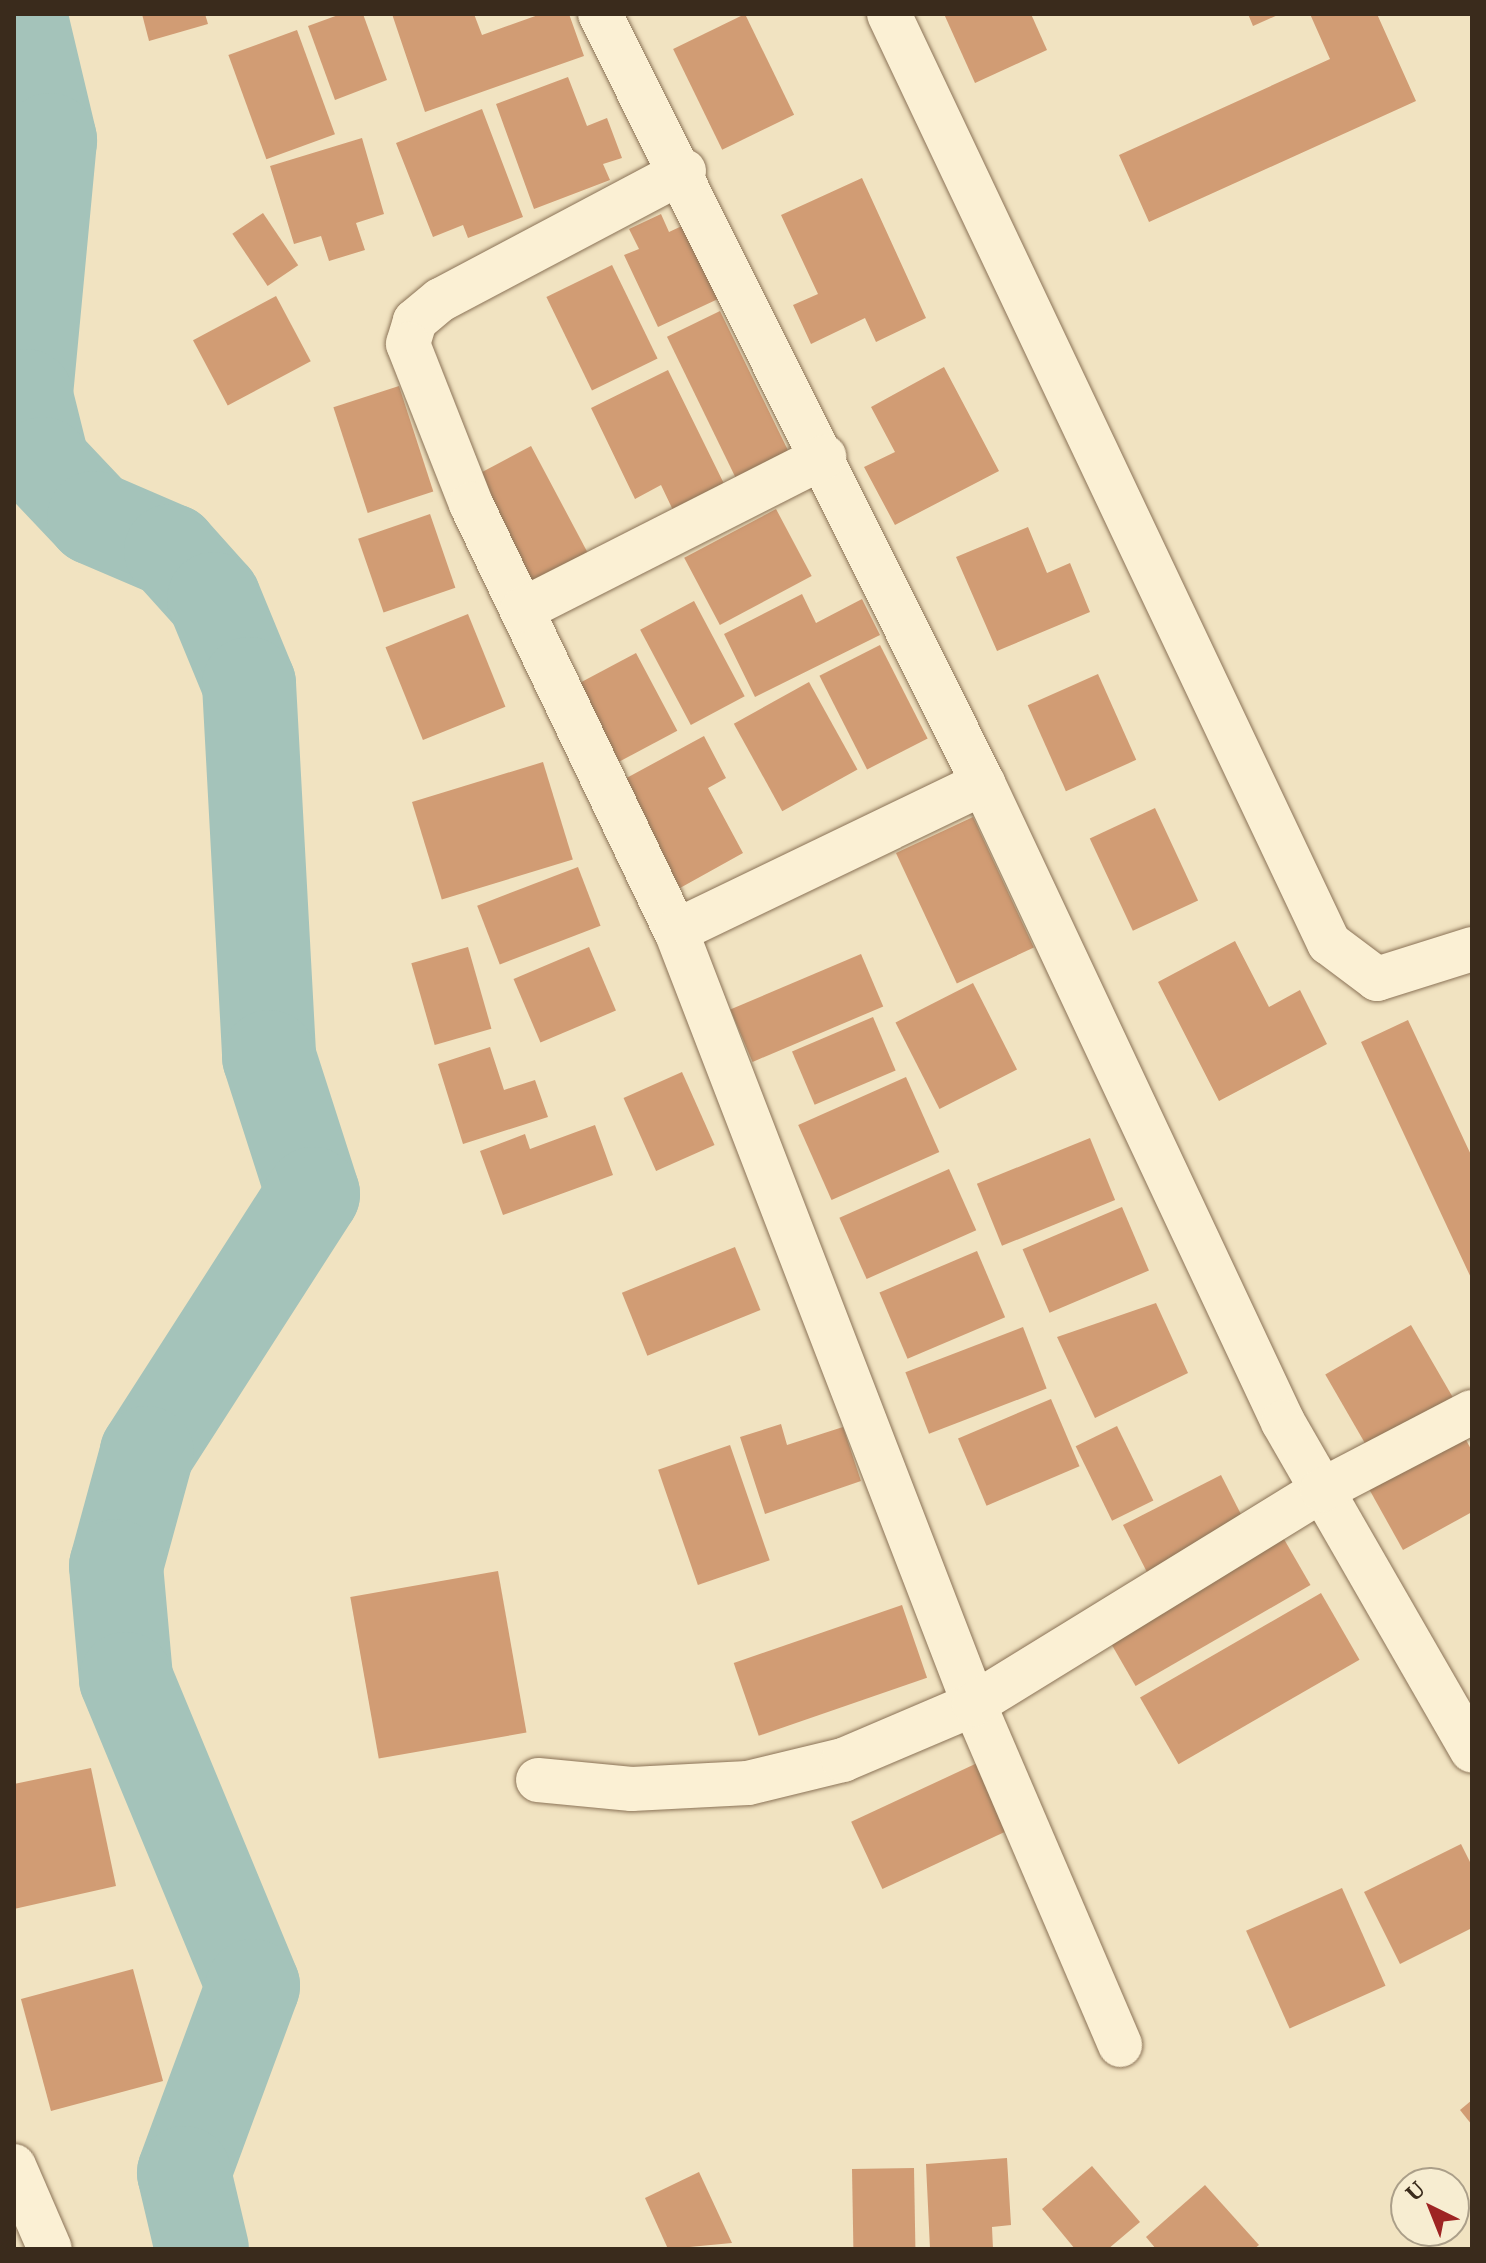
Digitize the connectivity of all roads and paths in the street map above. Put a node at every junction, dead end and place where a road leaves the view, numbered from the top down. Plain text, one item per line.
1 (600, 14) edge
2 (889, 14) edge
3 (684, 171) junction
4 (824, 457) junction
5 (522, 610) junction
6 (983, 783) junction
7 (676, 931) junction
8 (1472, 949) edge
9 (1472, 1412) edge
10 (1322, 1490) junction
11 (974, 1704) junction
12 (1472, 1751) edge
13 (538, 1780) dead end
14 (1120, 2045) dead end
15 (14, 2166) edge
16 (50, 2249) edge

1 - 3 street
2 - 8 street
3 - 4 street
3 - 5 street
4 - 5 street
4 - 6 street
5 - 7 street
6 - 7 street
6 - 10 street
7 - 11 street
9 - 10 street
10 - 11 street
10 - 12 street
11 - 13 street
11 - 14 street
15 - 16 street

